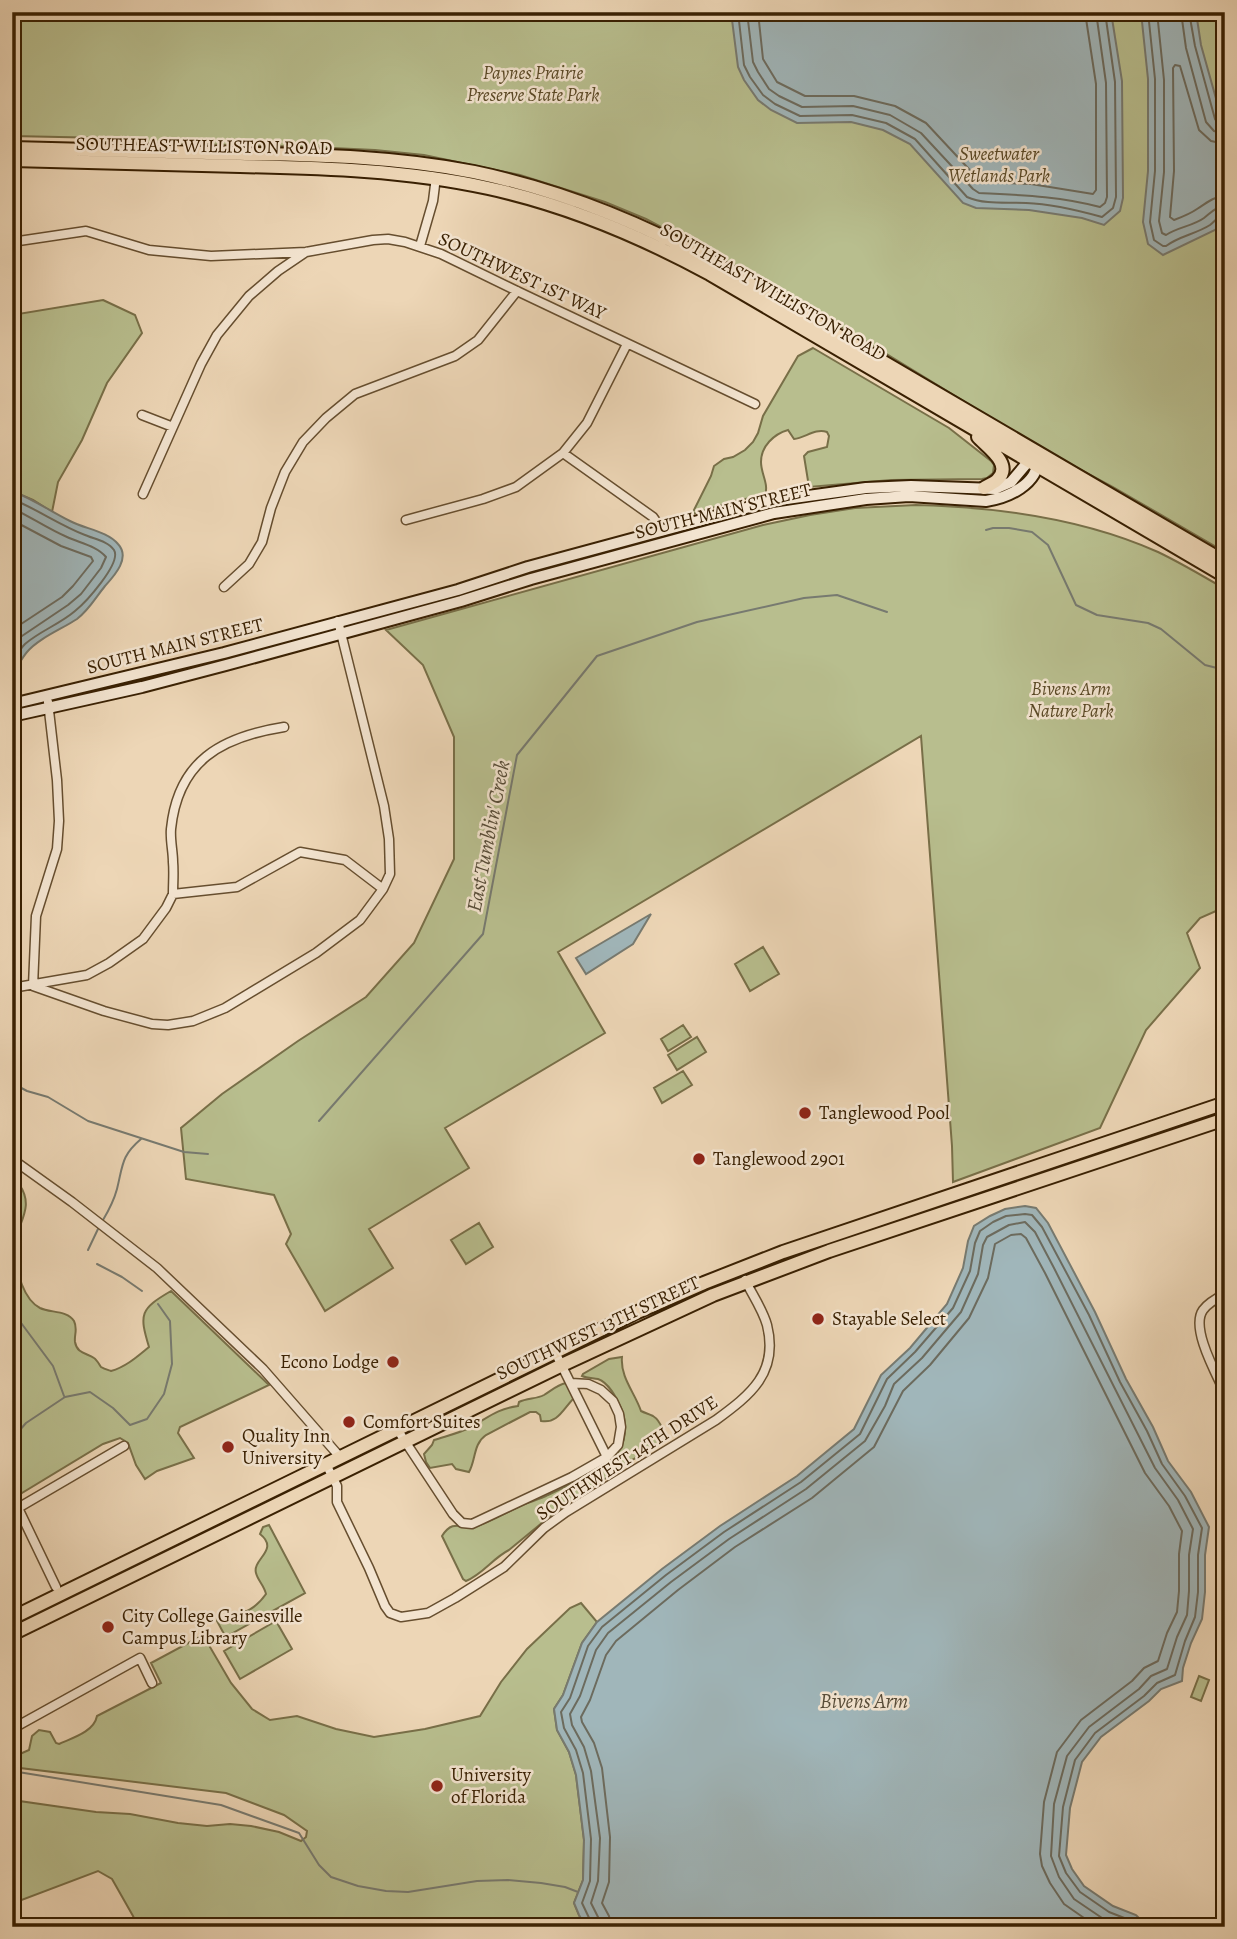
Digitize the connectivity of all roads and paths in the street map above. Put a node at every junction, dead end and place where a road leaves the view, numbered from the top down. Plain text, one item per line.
1 (12, 148) edge
2 (12, 160) edge
3 (437, 172) junction
4 (12, 242) edge
5 (420, 246) junction
6 (306, 252) junction
7 (517, 291) junction
8 (772, 303) junction
9 (627, 344) junction
10 (755, 404) dead end
11 (142, 415) dead end
12 (962, 423) junction
13 (173, 427) junction
14 (1038, 452) junction
15 (563, 453) junction
16 (1033, 465) junction
17 (879, 487) junction
18 (984, 488) junction
19 (143, 494) dead end
20 (888, 498) junction
21 (792, 504) junction
22 (406, 520) dead end
23 (665, 536) junction
24 (1225, 562) edge
25 (1225, 576) edge
26 (224, 587) dead end
27 (338, 621) junction
28 (341, 633) junction
29 (47, 695) junction
30 (12, 704) edge
31 (48, 708) junction
32 (12, 716) edge
33 (284, 727) dead end
34 (383, 889) junction
35 (173, 894) junction
36 (33, 986) junction
37 (12, 988) edge
38 (1225, 1103) edge
39 (1225, 1119) edge
40 (12, 1159) edge
41 (928, 1202) junction
42 (934, 1216) junction
43 (740, 1268) junction
44 (746, 1282) junction
45 (1225, 1293) edge
46 (555, 1352) junction
47 (562, 1365) junction
48 (571, 1383) junction
49 (1225, 1393) edge
50 (397, 1429) junction
51 (407, 1441) junction
52 (124, 1446) dead end
53 (340, 1457) junction
54 (607, 1457) junction
55 (326, 1464) junction
56 (333, 1478) junction
57 (194, 1529) junction
58 (200, 1542) junction
59 (126, 1562) junction
60 (58, 1591) junction
61 (81, 1601) junction
62 (66, 1608) junction
63 (12, 1618) edge
64 (12, 1634) edge
65 (152, 1683) dead end
66 (12, 1729) edge

1 - 3 main road, SOUTHEAST WILLISTON ROAD
2 - 3 main road, SOUTHEAST WILLISTON ROAD
3 - 5 street
3 - 8 main road, SOUTHEAST WILLISTON ROAD
4 - 6 street, SOUTHWEST 1ST WAY
5 - 6 street, SOUTHWEST 1ST WAY
5 - 7 street, SOUTHWEST 1ST WAY
6 - 13 street
7 - 9 street, SOUTHWEST 1ST WAY
7 - 26 street
8 - 12 main road, SOUTHEAST WILLISTON ROAD
8 - 14 main road, SOUTHEAST WILLISTON ROAD
9 - 10 street, SOUTHWEST 1ST WAY
9 - 15 street
11 - 13 street
12 - 16 main road, SOUTHEAST WILLISTON ROAD
12 - 18 main road
13 - 19 street
14 - 16 main road, SOUTH MAIN STREET
14 - 24 main road, SOUTHEAST WILLISTON ROAD
15 - 22 street
15 - 23 street
16 - 18 main road, SOUTH MAIN STREET
16 - 20 main road, SOUTH MAIN STREET
16 - 25 main road, SOUTHEAST WILLISTON ROAD
17 - 18 main road, SOUTH MAIN STREET
17 - 20 main road
17 - 21 main road, SOUTH MAIN STREET
20 - 21 main road, SOUTH MAIN STREET
21 - 23 main road, SOUTH MAIN STREET
23 - 27 main road, SOUTH MAIN STREET
23 - 28 main road, SOUTH MAIN STREET
27 - 28 street
27 - 29 main road, SOUTH MAIN STREET
28 - 31 main road, SOUTH MAIN STREET
28 - 34 street
29 - 30 main road, SOUTH MAIN STREET
29 - 31 street
31 - 32 main road, SOUTH MAIN STREET
31 - 36 street
33 - 35 street
34 - 35 street
34 - 36 street
35 - 36 street
36 - 37 street
38 - 41 main road, SOUTHWEST 13TH STREET
39 - 42 main road, SOUTHWEST 13TH STREET
40 - 53 street
41 - 42 street
41 - 43 main road, SOUTHWEST 13TH STREET
42 - 44 main road, SOUTHWEST 13TH STREET
43 - 44 street, SOUTHWEST 14TH DRIVE
43 - 46 main road, SOUTHWEST 13TH STREET
44 - 47 main road, SOUTHWEST 13TH STREET
44 - 56 street, SOUTHWEST 14TH DRIVE
45 - 49 street
46 - 47 street
46 - 50 main road, SOUTHWEST 13TH STREET
47 - 48 street
47 - 51 main road, SOUTHWEST 13TH STREET
48 - 54 street
48 - 54 street
50 - 51 street
50 - 53 main road, SOUTHWEST 13TH STREET
51 - 54 street
51 - 56 main road, SOUTHWEST 13TH STREET
52 - 60 street
53 - 55 main road, SOUTHWEST 13TH STREET
55 - 56 street
55 - 57 main road, SOUTHWEST 13TH STREET
56 - 58 main road, SOUTHWEST 13TH STREET
57 - 58 main road
57 - 59 main road, SOUTHWEST 13TH STREET
58 - 61 main road, SOUTHWEST 13TH STREET
59 - 60 main road, SOUTHWEST 13TH STREET
59 - 61 main road
60 - 62 main road
60 - 63 main road, SOUTHWEST 13TH STREET
61 - 62 main road, SOUTHWEST 13TH STREET
62 - 64 main road, SOUTHWEST 13TH STREET
65 - 66 street

